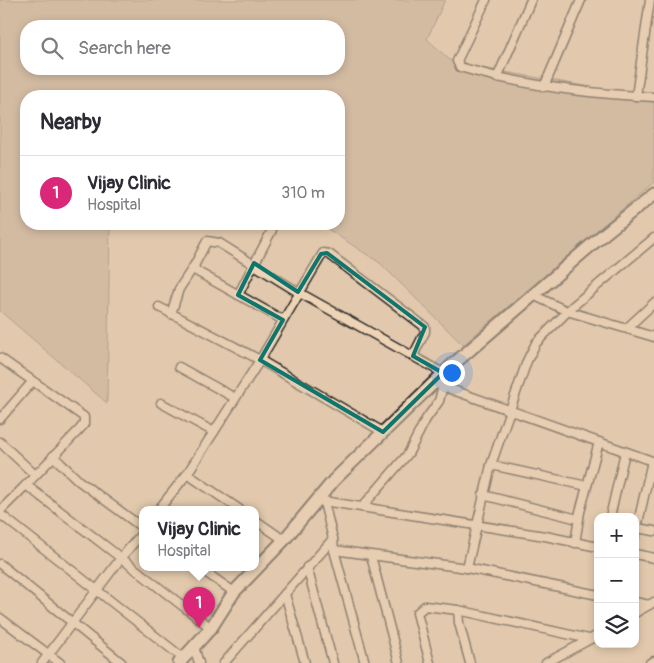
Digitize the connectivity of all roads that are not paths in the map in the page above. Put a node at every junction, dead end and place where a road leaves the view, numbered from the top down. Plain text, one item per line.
1 (486, 0) edge
2 (531, 0) edge
3 (581, 0) edge
4 (650, 0) edge
5 (497, 78) junction
6 (544, 87) junction
7 (636, 96) junction
8 (654, 96) edge
9 (654, 194) edge
10 (272, 230) edge
11 (654, 238) edge
12 (254, 263) junction
13 (194, 266) junction
14 (298, 292) junction
15 (533, 295) junction
16 (238, 296) junction
17 (654, 303) edge
18 (159, 307) dead end
19 (568, 311) junction
20 (171, 314) junction
21 (283, 320) junction
22 (627, 328) junction
23 (654, 337) edge
24 (413, 356) junction
25 (260, 360) junction
26 (3, 361) edge
27 (178, 367) dead end
28 (0, 370) edge
29 (443, 373) junction
30 (32, 382) junction
31 (438, 385) junction
32 (235, 398) junction
33 (161, 403) dead end
34 (509, 409) junction
35 (0, 419) edge
36 (214, 432) junction
37 (383, 432) junction
38 (0, 442) edge
39 (598, 442) junction
40 (625, 452) junction
41 (53, 456) junction
42 (653, 459) edge
43 (491, 465) junction
44 (187, 474) junction
45 (35, 475) junction
46 (26, 485) junction
47 (587, 486) junction
48 (646, 491) junction
49 (654, 493) edge
50 (483, 495) junction
51 (323, 497) junction
52 (161, 506) edge
53 (235, 506) edge
54 (362, 507) junction
55 (0, 513) edge
56 (611, 513) edge
57 (578, 519) junction
58 (639, 520) edge
59 (259, 523) edge
60 (139, 525) edge
61 (475, 526) junction
62 (654, 531) edge
63 (639, 532) edge
64 (139, 537) edge
65 (334, 539) junction
66 (284, 540) junction
67 (575, 543) junction
68 (594, 546) edge
69 (334, 550) junction
70 (639, 555) edge
71 (371, 556) junction
72 (121, 558) junction
73 (654, 558) edge
74 (0, 564) edge
75 (259, 566) edge
76 (307, 567) junction
77 (467, 568) junction
78 (204, 571) edge
79 (254, 571) edge
80 (96, 590) junction
81 (234, 592) junction
82 (285, 594) junction
83 (594, 594) edge
84 (651, 603) edge
85 (458, 610) junction
86 (639, 610) edge
87 (0, 618) edge
88 (72, 624) junction
89 (211, 628) junction
90 (594, 636) edge
91 (590, 639) junction
92 (194, 647) junction
93 (49, 655) junction
94 (181, 661) edge
95 (654, 661) edge
96 (42, 663) edge
97 (60, 663) edge
98 (122, 663) edge
99 (199, 663) edge
100 (224, 663) edge
101 (305, 663) edge
102 (333, 663) edge
103 (365, 663) edge
104 (399, 663) edge
105 (430, 663) edge
106 (470, 663) edge
107 (546, 663) edge
108 (650, 663) edge

1 - 5 street
2 - 5 street
3 - 6 street
4 - 7 street
5 - 6 street
6 - 7 street
7 - 8 street
9 - 15 street
10 - 12 street
11 - 19 street
12 - 13 street
12 - 14 street
12 - 16 street
13 - 16 street
13 - 20 street
14 - 21 street
14 - 24 street
14 - 24 street
15 - 19 street
15 - 29 street
16 - 21 street
17 - 22 street
18 - 20 street
19 - 22 street
19 - 34 street
20 - 25 street
21 - 25 street
22 - 23 street
24 - 29 street
25 - 32 street
25 - 37 street
26 - 28 street
26 - 30 street
27 - 32 street
29 - 31 street
30 - 35 street
30 - 41 street
31 - 34 street
31 - 37 street
31 - 54 street
32 - 36 street
33 - 36 street
34 - 39 street
34 - 43 street
36 - 44 street
37 - 51 street
38 - 45 street
39 - 40 street
39 - 47 street
40 - 42 street
40 - 56 street
41 - 45 street
41 - 60 street
42 - 48 street
43 - 47 street
43 - 50 street
44 - 52 street
44 - 53 street
45 - 46 street
46 - 55 street
46 - 72 street
47 - 57 street
48 - 49 street
48 - 58 street
50 - 57 street
50 - 61 street
51 - 54 street
51 - 65 street
51 - 66 street
54 - 61 street
55 - 80 street
57 - 67 street
59 - 66 street
61 - 67 street
61 - 77 street
62 - 63 street
64 - 72 street
65 - 69 street
65 - 76 street
66 - 75 street
67 - 68 street
69 - 71 street
69 - 103 street
70 - 73 street
71 - 77 street
71 - 104 street
72 - 80 street
72 - 89 street
74 - 88 street
76 - 82 street
76 - 102 street
77 - 83 street
78 - 81 street
79 - 81 street
80 - 88 street
80 - 94 street
81 - 89 street
82 - 100 street
82 - 101 street
84 - 86 street
85 - 91 street
85 - 105 street
85 - 106 street
87 - 93 street
88 - 93 street
88 - 98 street
89 - 92 street
90 - 91 street
91 - 107 street
92 - 94 street
92 - 99 street
93 - 96 street
93 - 97 street
95 - 108 street

